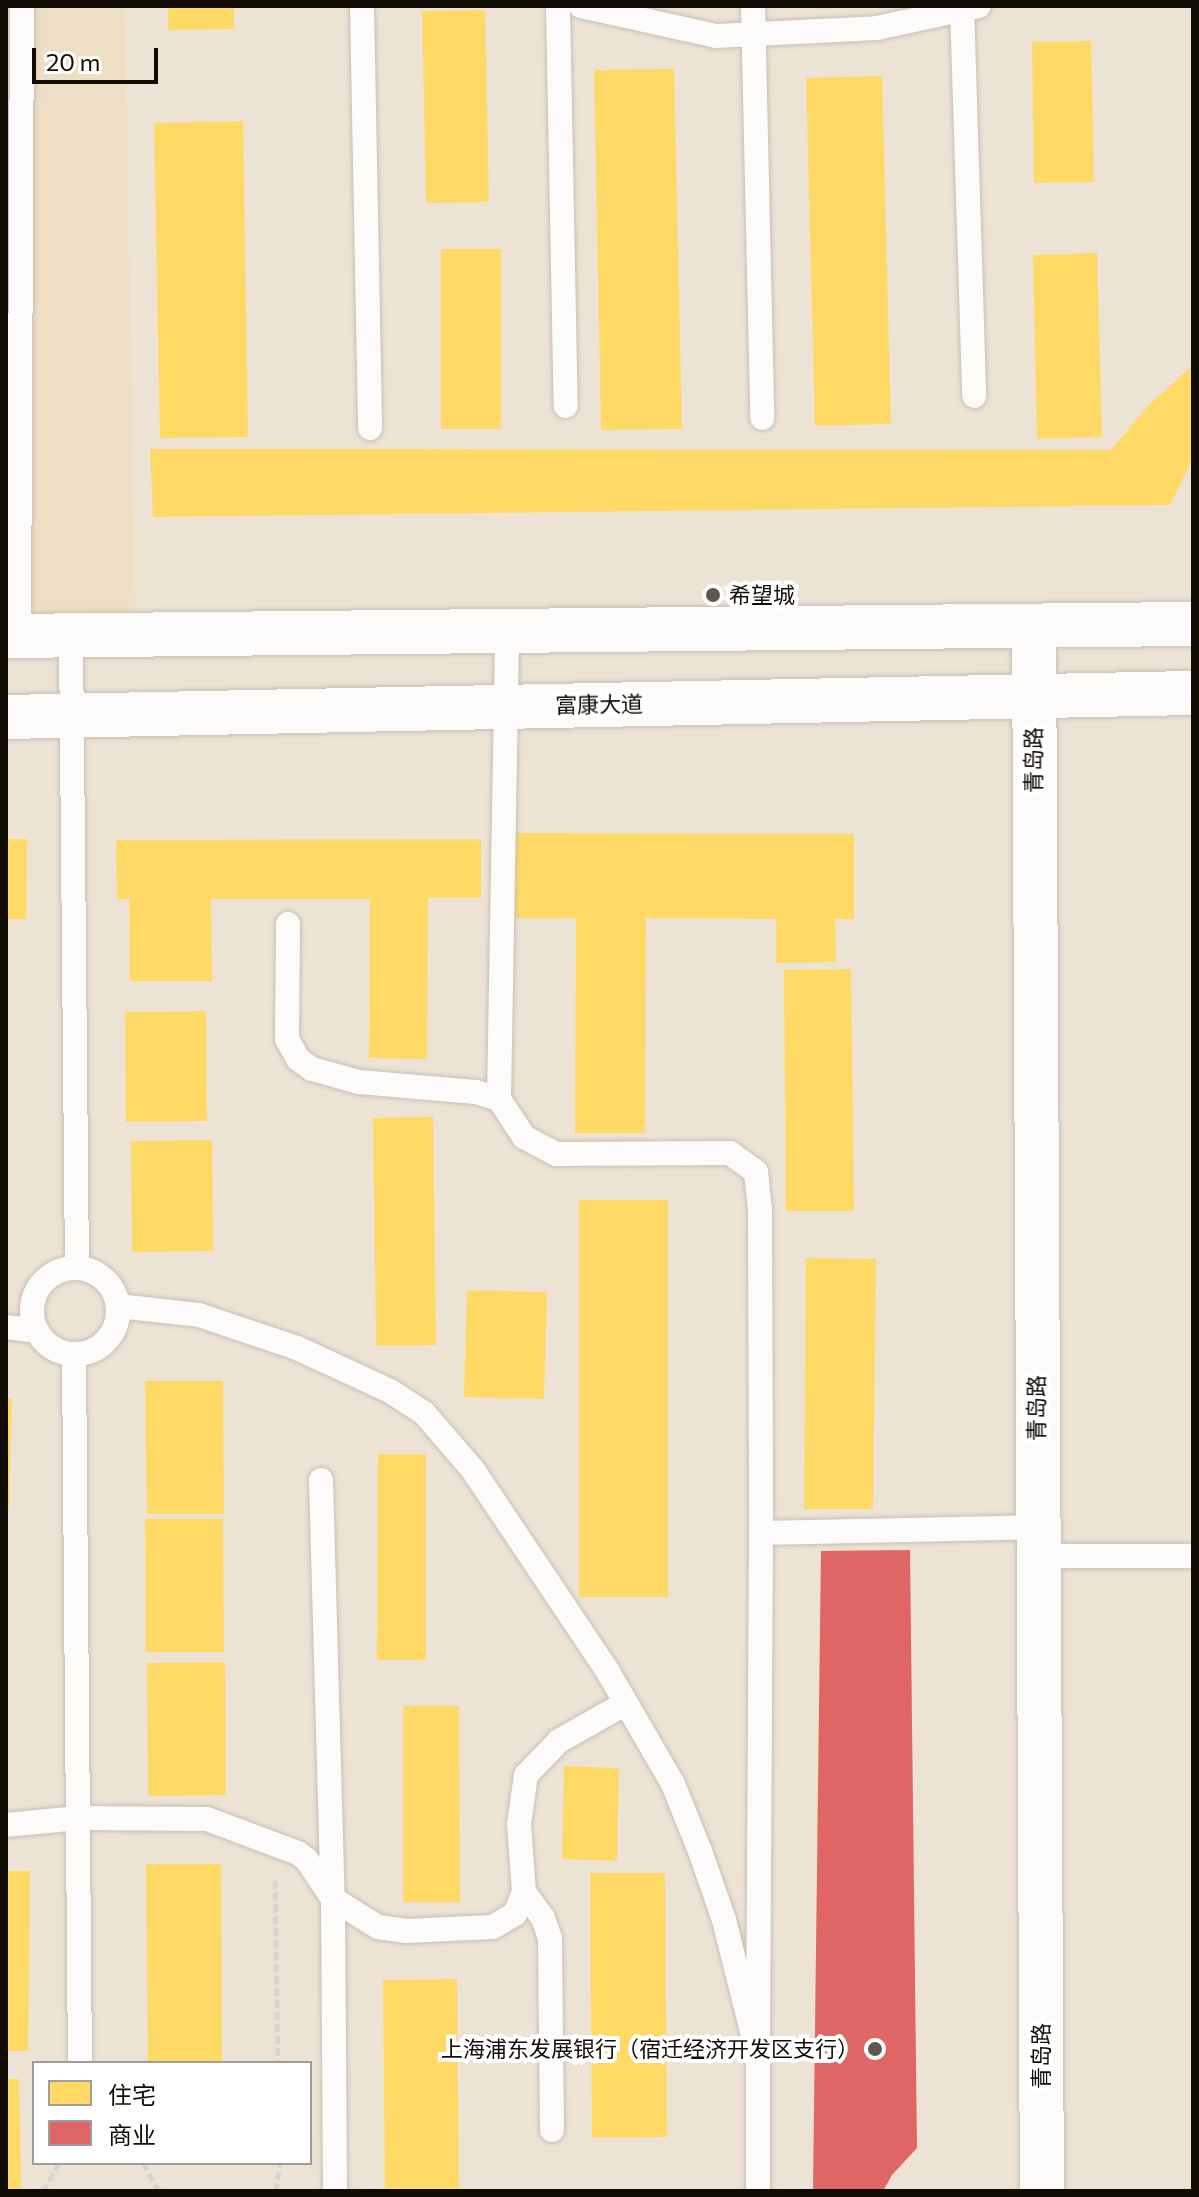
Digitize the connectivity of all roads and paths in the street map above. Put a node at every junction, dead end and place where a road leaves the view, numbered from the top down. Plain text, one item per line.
1 (22, 6) edge
2 (362, 6) edge
3 (558, 6) edge
4 (581, 6) edge
5 (753, 6) edge
6 (967, 7) edge
7 (754, 34) junction
8 (974, 396) dead end
9 (566, 406) dead end
10 (762, 418) dead end
11 (370, 428) dead end
12 (1193, 624) edge
13 (1034, 626) junction
14 (507, 631) junction
15 (71, 635) junction
16 (13, 636) edge
17 (1193, 693) edge
18 (1032, 695) junction
19 (504, 706) junction
20 (72, 715) junction
21 (6, 717) edge
22 (288, 924) dead end
23 (499, 1099) junction
24 (77, 1268) junction
25 (118, 1306) junction
26 (6, 1327) edge
27 (37, 1331) junction
28 (74, 1354) junction
29 (321, 1480) dead end
30 (761, 1533) junction
31 (1037, 1541) junction
32 (1193, 1556) edge
33 (626, 1703) junction
34 (79, 1818) junction
35 (6, 1825) edge
36 (275, 1844) junction
37 (524, 1892) junction
38 (333, 1899) junction
39 (758, 2055) junction
40 (80, 2061) edge
41 (278, 2061) edge
42 (552, 2130) dead end
43 (58, 2165) edge
44 (144, 2165) edge
45 (280, 2165) edge
46 (43, 2191) edge
47 (159, 2191) edge
48 (276, 2191) edge
49 (335, 2191) edge
50 (758, 2191) edge
51 (1042, 2191) edge

1 - 16 lane
2 - 11 lane
3 - 9 lane
4 - 7 lane
5 - 7 lane
6 - 7 lane
6 - 8 lane
7 - 10 lane
12 - 13 street
13 - 14 street
13 - 18 street, 青岛路
14 - 15 street
14 - 19 lane
15 - 16 street
15 - 20 lane
17 - 18 street, 富康大道
18 - 19 street, 富康大道
18 - 31 street, 青岛路
19 - 20 street, 富康大道
19 - 23 lane
20 - 21 street, 富康大道
20 - 24 lane
22 - 23 lane
23 - 30 lane
24 - 25 lane
24 - 27 lane
25 - 28 lane
25 - 33 lane
26 - 27 lane
27 - 28 lane
28 - 34 lane
29 - 38 lane
30 - 31 lane
30 - 39 lane
31 - 32 lane
31 - 51 street, 青岛路
33 - 37 lane
33 - 39 lane
34 - 35 lane
34 - 36 lane
34 - 40 lane
36 - 38 lane
36 - 41 path
37 - 38 lane
37 - 42 lane
38 - 49 lane
39 - 50 lane
43 - 46 path
44 - 47 path
45 - 48 path

